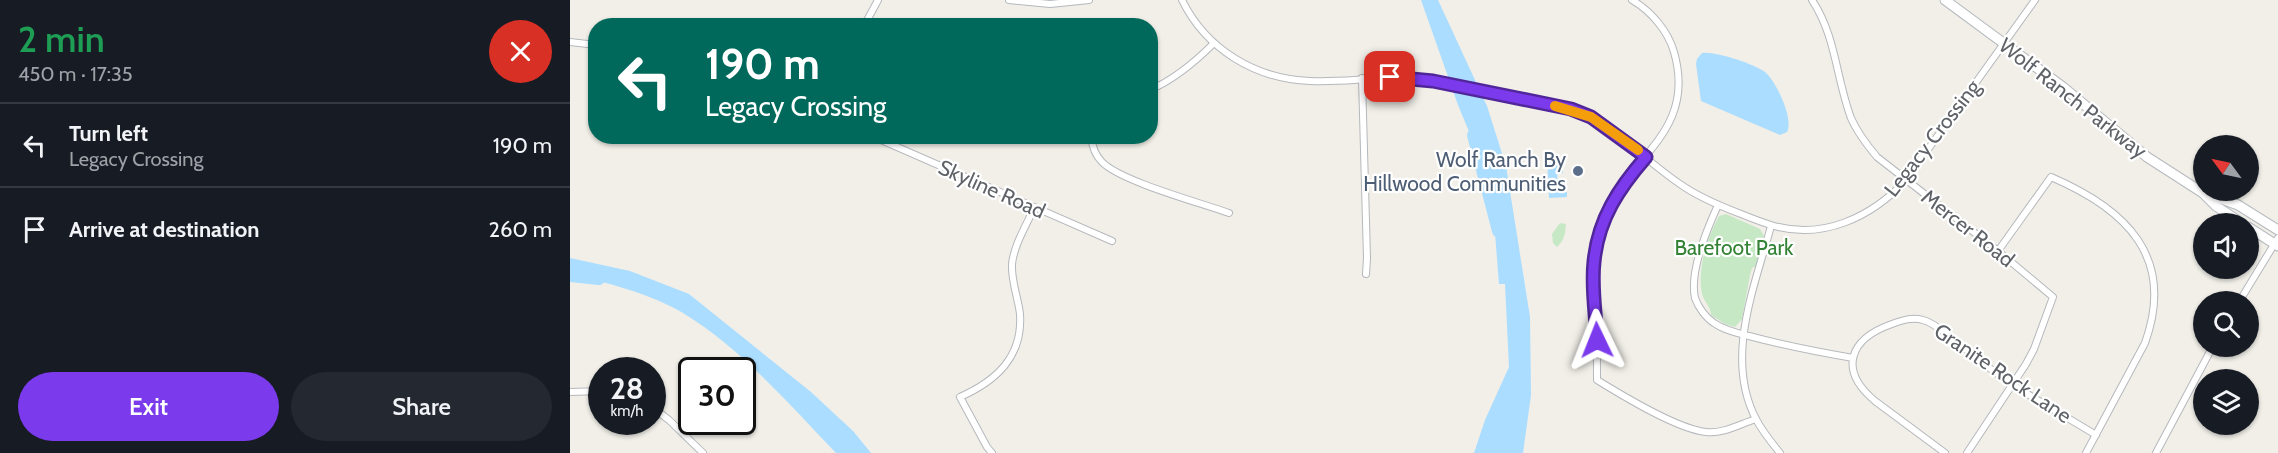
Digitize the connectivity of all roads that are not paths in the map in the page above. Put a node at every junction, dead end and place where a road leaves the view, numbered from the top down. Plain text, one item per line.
1 (878, 0) edge
2 (1009, 0) edge
3 (1089, 0) edge
4 (1182, 0) edge
5 (1632, 0) edge
6 (1812, 0) edge
7 (1945, 0) edge
8 (2035, 0) edge
9 (868, 18) edge
10 (570, 42) edge
11 (2004, 43) junction
12 (588, 44) edge
13 (1213, 44) junction
14 (1362, 78) junction
15 (1158, 86) edge
16 (890, 144) edge
17 (1093, 144) edge
18 (1646, 157) junction
19 (1906, 180) junction
20 (2193, 187) edge
21 (2212, 201) edge
22 (2226, 201) edge
23 (1718, 205) junction
24 (1034, 208) junction
25 (1229, 213) dead end
26 (2227, 213) edge
27 (1772, 226) junction
28 (2278, 230) edge
29 (2259, 233) edge
30 (1112, 241) dead end
31 (2277, 243) edge
32 (1998, 251) junction
33 (1366, 274) dead end
34 (2246, 291) edge
35 (1743, 334) junction
36 (2207, 357) edge
37 (1853, 358) junction
38 (2012, 384) junction
39 (588, 391) edge
40 (570, 392) edge
41 (666, 418) edge
42 (1756, 418) junction
43 (2096, 435) junction
44 (703, 453) edge
45 (992, 453) edge
46 (1780, 453) edge
47 (1945, 453) edge
48 (1967, 453) edge
49 (2086, 453) edge
50 (2156, 453) edge

1 - 9 street
2 - 3 street
4 - 13 street, Legacy Crossing
5 - 18 street
6 - 19 street, Mercer Road
7 - 11 street, Wolf Ranch Parkway
8 - 11 street, Legacy Crossing
10 - 12 street
11 - 19 street, Legacy Crossing
11 - 20 street, Wolf Ranch Parkway
13 - 14 street, Legacy Crossing
13 - 15 street
14 - 18 street, Legacy Crossing
14 - 33 street
16 - 24 street, Skyline Road
17 - 25 street
18 - 23 street, Legacy Crossing
18 - 42 street
19 - 27 street, Legacy Crossing
19 - 32 street, Mercer Road
21 - 26 street, Wolf Ranch Parkway
22 - 28 street, Wolf Ranch Parkway
23 - 27 street, Legacy Crossing
23 - 35 street
24 - 30 street, Skyline Road
24 - 45 street
27 - 35 street
29 - 31 street
31 - 34 street
32 - 38 street, Mercer Road
32 - 43 street
35 - 37 street
35 - 42 street
36 - 50 street
37 - 38 street, Granite Rock Lane
37 - 47 street
38 - 43 street, Granite Rock Lane
38 - 48 street, Mercer Road
39 - 40 street
41 - 44 street
42 - 46 street
43 - 49 street

